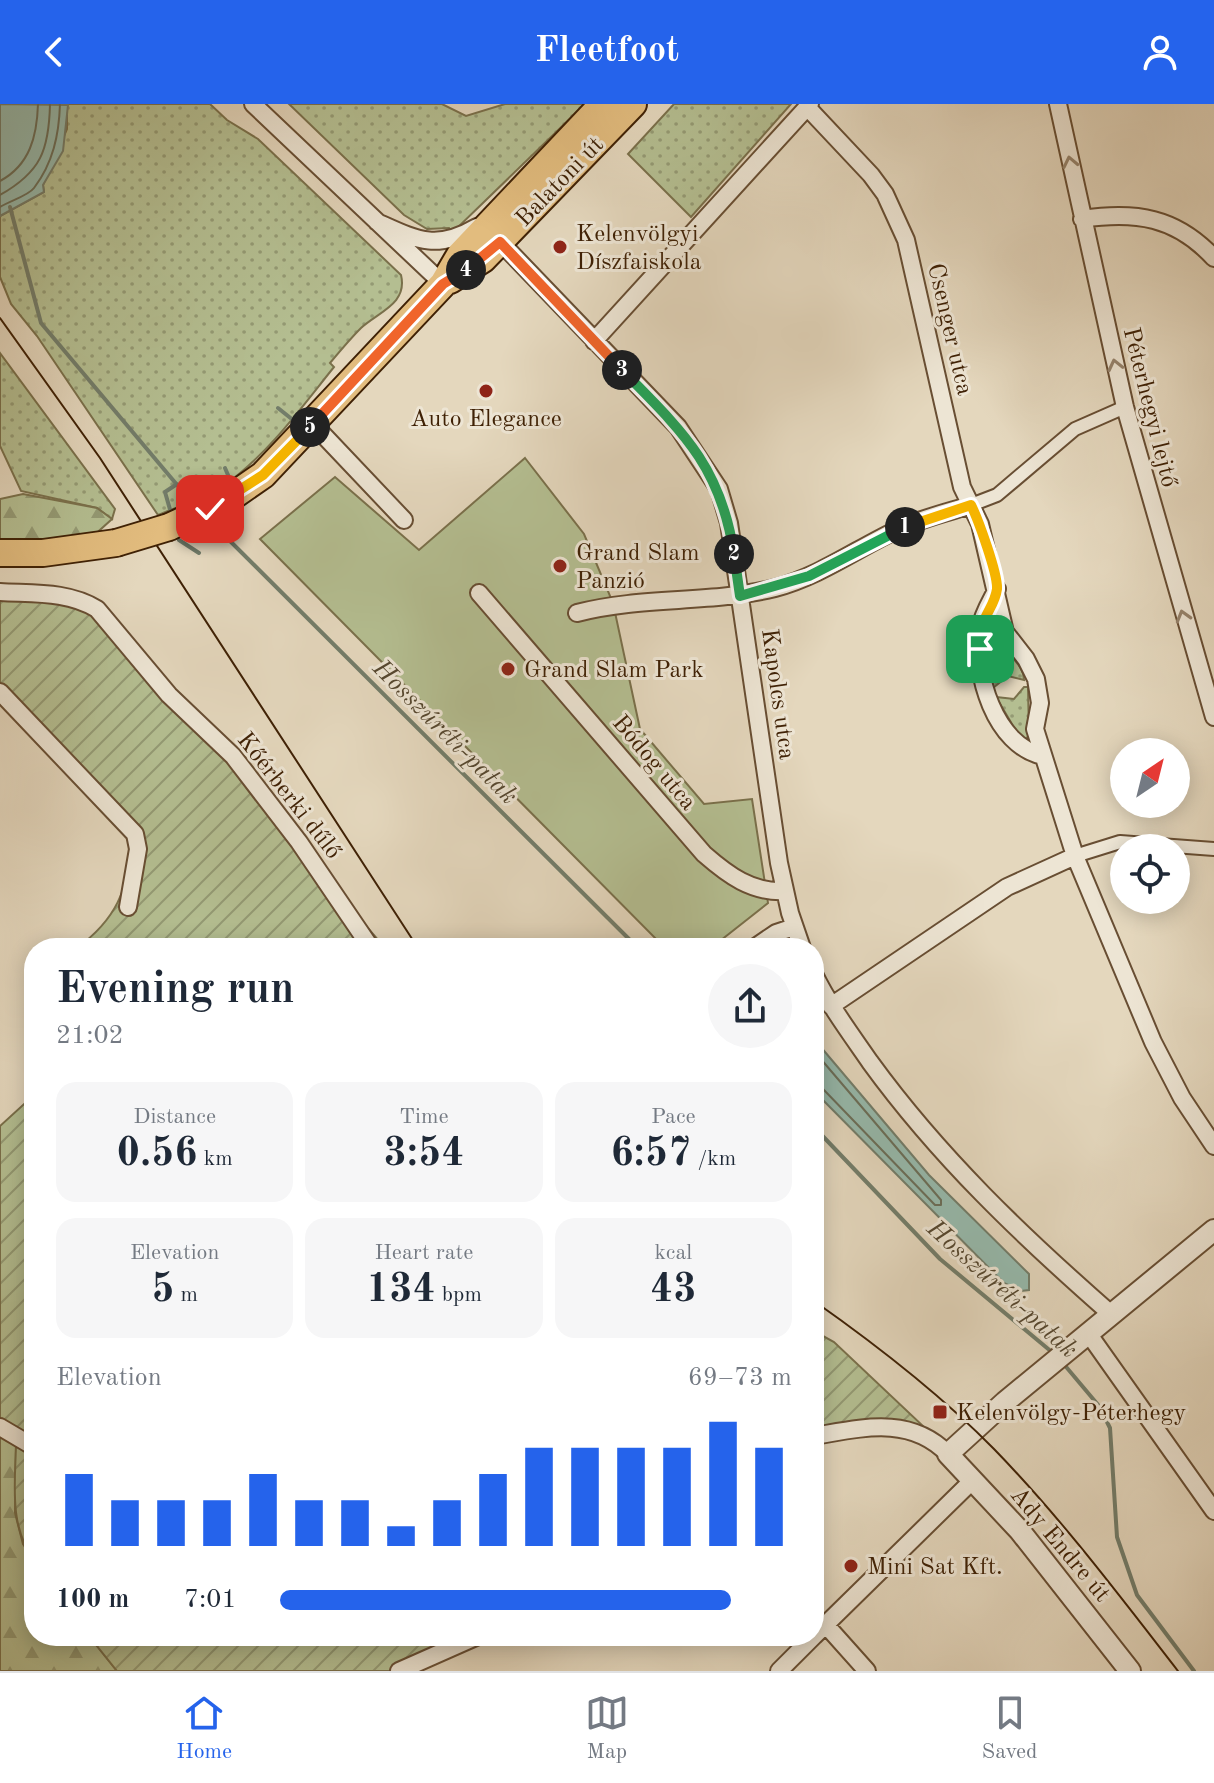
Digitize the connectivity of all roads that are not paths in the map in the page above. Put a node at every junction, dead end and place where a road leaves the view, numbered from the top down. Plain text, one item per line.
1 (253, 104) edge
2 (603, 104) edge
3 (633, 104) edge
4 (1058, 104) edge
5 (808, 106) edge
6 (498, 215) junction
7 (1082, 219) junction
8 (377, 222) junction
9 (500, 242) junction
10 (1214, 258) edge
11 (443, 284) junction
12 (594, 341) junction
13 (1125, 407) junction
14 (313, 424) junction
15 (971, 505) junction
16 (404, 520) dead end
17 (0, 553) edge
18 (997, 589) junction
19 (0, 592) edge
20 (479, 593) dead end
21 (740, 596) junction
22 (577, 613) dead end
23 (0, 692) edge
24 (1214, 717) edge
25 (1043, 756) junction
26 (1214, 849) edge
27 (1075, 856) junction
28 (785, 891) junction
29 (128, 907) dead end
30 (794, 927) junction
31 (364, 938) edge
32 (769, 938) edge
33 (798, 938) edge
34 (824, 993) edge
35 (831, 1006) junction
36 (1214, 1146) edge
37 (1214, 1230) edge
38 (1111, 1314) junction
39 (1088, 1333) junction
40 (0, 1427) edge
41 (824, 1434) edge
42 (24, 1441) edge
43 (948, 1454) junction
44 (973, 1480) junction
45 (1214, 1511) edge
46 (824, 1626) edge
47 (824, 1637) edge
48 (455, 1646) edge
49 (804, 1646) edge
50 (399, 1671) edge
51 (779, 1671) edge
52 (867, 1671) edge
53 (1130, 1671) edge

1 - 8 street
2 - 6 main road, Balatoni út
3 - 9 main road, Balatoni út
7 -> 4 street, Péterhegyi lejtő
5 - 12 street
5 - 15 street, Csenger utca
6 - 8 street
6 - 9 street
6 - 11 main road, Balatoni út
7 - 10 street
13 -> 7 street, Péterhegyi lejtő
8 - 11 street
9 - 11 main road, Balatoni út
9 - 12 street, Kapolcs utca
11 - 14 main road, Balatoni út
12 - 21 street, Kapolcs utca
13 - 15 street
24 -> 13 street, Péterhegyi lejtő
14 - 16 street
14 - 17 main road, Balatoni út, bridge
15 - 18 street, Csenger utca
15 - 21 street
18 - 25 street, Csenger utca
18 - 25 street
19 - 31 street, Kőérberki dűlő
20 - 28 street, Bódog utca
21 - 22 street
21 - 28 street, Kapolcs utca
23 - 29 street
25 - 27 street, Csenger utca
26 - 27 street
27 - 35 street
27 - 36 street, Csenger utca
28 - 30 street, Kapolcs utca
30 - 32 street
30 - 33 street, Kapolcs utca
34 - 35 street
35 - 38 street
37 - 38 street
38 - 39 street
39 - 43 street
39 - 45 street
40 - 42 street
41 - 43 street
43 - 44 street, Ady Endre út
44 - 46 street
44 - 53 street, Ady Endre út
47 - 52 street
48 - 50 street
49 - 51 street

